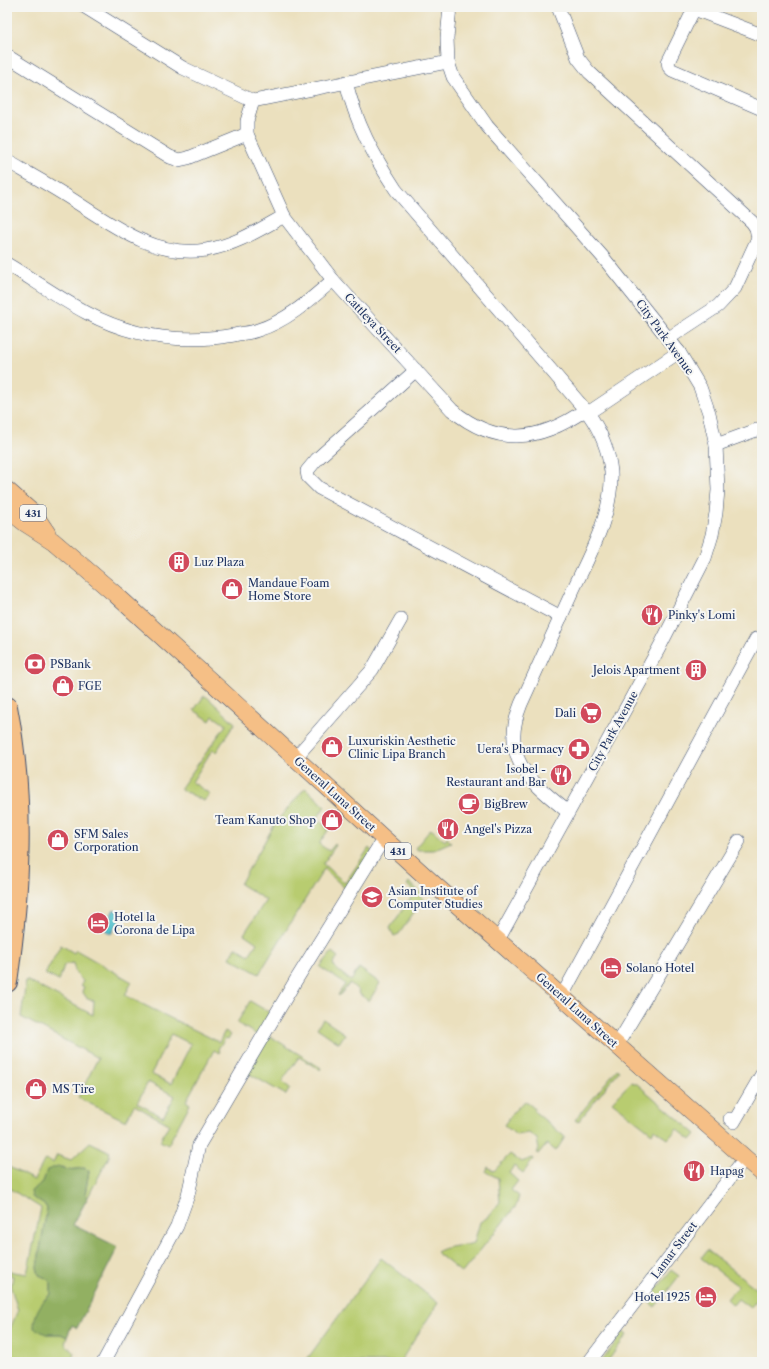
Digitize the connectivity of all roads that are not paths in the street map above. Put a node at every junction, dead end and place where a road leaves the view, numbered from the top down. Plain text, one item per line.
1 (85, 7) edge
2 (450, 7) edge
3 (558, 7) edge
4 (695, 8) edge
5 (762, 35) edge
6 (7, 56) edge
7 (448, 62) junction
8 (346, 82) junction
9 (253, 101) junction
10 (762, 109) edge
11 (247, 134) junction
12 (7, 161) edge
13 (284, 216) junction
14 (7, 264) edge
15 (333, 280) junction
16 (669, 338) junction
17 (679, 352) junction
18 (416, 370) junction
19 (586, 411) junction
20 (762, 428) edge
21 (716, 444) junction
22 (7, 490) edge
23 (7, 509) edge
24 (53, 541) junction
25 (561, 618) junction
26 (400, 619) dead end
27 (760, 636) edge
28 (7, 707) edge
29 (296, 757) junction
30 (568, 812) junction
31 (384, 838) junction
32 (739, 841) dead end
33 (498, 940) junction
34 (7, 982) edge
35 (562, 996) junction
36 (617, 1045) junction
37 (762, 1074) edge
38 (730, 1119) dead end
39 (745, 1158) junction
40 (762, 1173) edge
41 (104, 1361) dead end
42 (589, 1362) edge

1 - 9 street
2 - 7 street, City Park Avenue
3 - 16 street
4 - 5 street
4 - 10 street
6 - 11 street
7 - 8 street
7 - 16 street, City Park Avenue
8 - 9 street
8 - 19 street
9 - 11 street
11 - 13 street, Cattleya Street
12 - 13 street
13 - 15 street, Cattleya Street
14 - 15 street
15 - 18 street, Cattleya Street
16 - 17 street, City Park Avenue
17 - 19 street, Cattleya Street
17 - 21 street, City Park Avenue
18 - 19 street, Cattleya Street
18 - 25 street
19 - 25 street
20 - 21 street
21 - 30 street, City Park Avenue
22 - 24 main road, General Luna Street / 431
23 - 24 main road, General Luna Street / 431
24 - 29 main road, General Luna Street / 431
25 - 30 street
26 - 29 street
27 - 35 street
28 - 34 highway
29 - 31 main road, General Luna Street / 431
30 - 33 street, City Park Avenue
31 - 33 main road, General Luna Street / 431
31 - 41 street
32 - 36 street
33 - 35 main road, General Luna Street / 431
35 - 36 main road, General Luna Street / 431
36 - 39 main road, General Luna Street / 431
37 - 38 street
39 - 40 main road, General Luna Street / 431
39 - 42 street, Lamar Street

